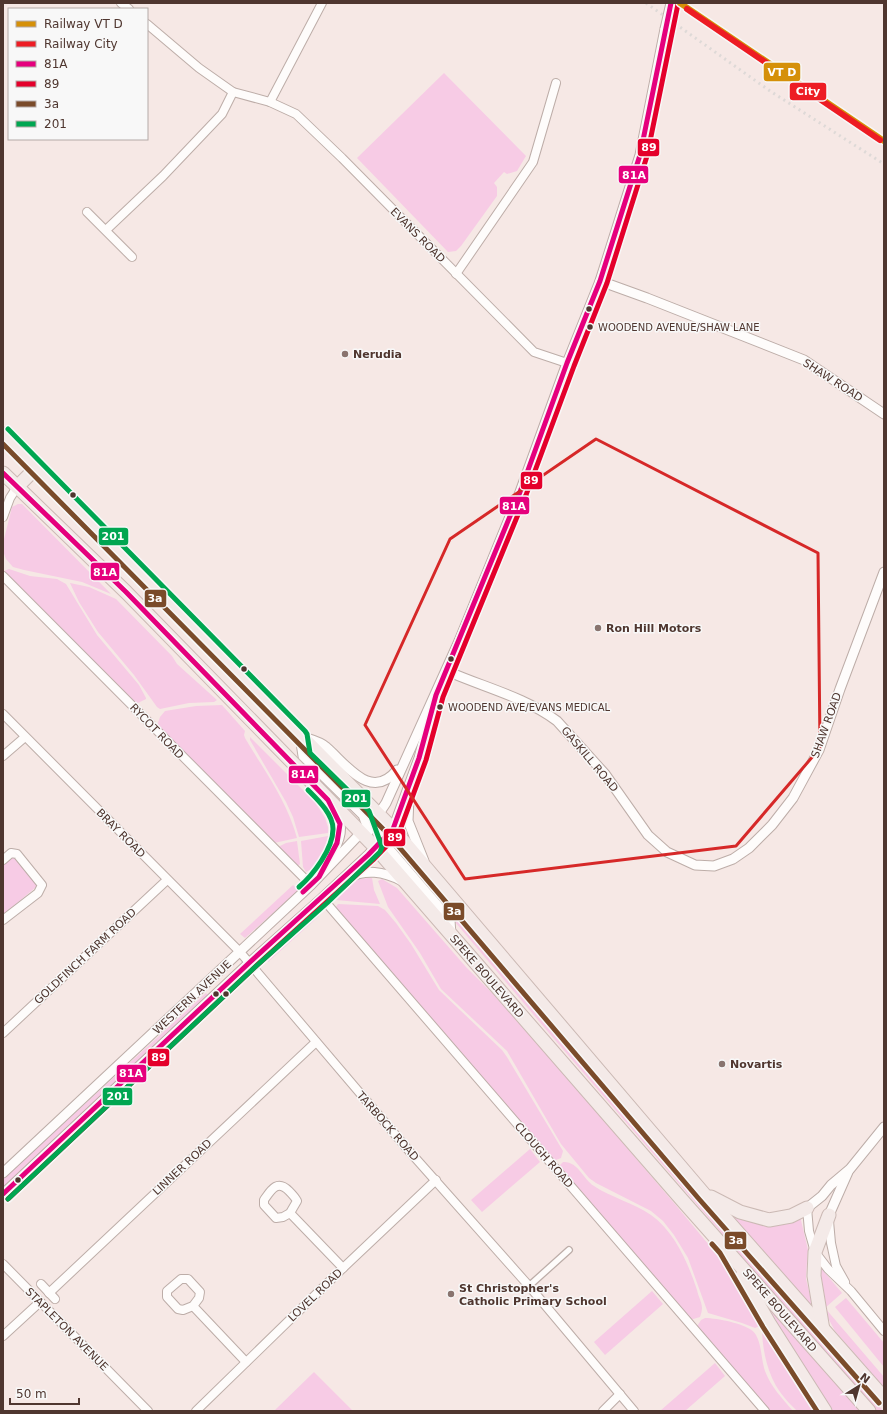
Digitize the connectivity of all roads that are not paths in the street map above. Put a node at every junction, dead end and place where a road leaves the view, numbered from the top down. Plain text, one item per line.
1 (322, 3) edge
2 (671, 3) edge
3 (148, 25) edge
4 (556, 83) dead end
5 (233, 92) junction
6 (270, 102) junction
7 (87, 212) dead end
8 (106, 230) junction
9 (132, 256) dead end
10 (456, 274) junction
11 (600, 281) junction
12 (567, 364) junction
13 (884, 414) edge
14 (3, 434) edge
15 (36, 468) junction
16 (3, 472) edge
17 (17, 487) junction
18 (3, 517) edge
19 (884, 572) edge
20 (3, 576) edge
21 (447, 671) junction
22 (436, 695) junction
23 (3, 714) edge
24 (300, 736) junction
25 (26, 737) junction
26 (3, 756) edge
27 (419, 758) junction
28 (404, 760) junction
29 (328, 800) junction
30 (378, 815) junction
31 (364, 830) junction
32 (389, 833) junction
33 (375, 847) junction
34 (3, 860) edge
35 (714, 866) joint
36 (431, 874) junction
37 (319, 877) junction
38 (167, 880) junction
39 (340, 881) junction
40 (407, 884) junction
41 (311, 885) junction
42 (322, 898) junction
43 (3, 920) edge
44 (451, 935) junction
45 (240, 952) junction
46 (249, 963) junction
47 (3, 1033) edge
48 (316, 1042) junction
49 (884, 1127) edge
50 (850, 1169) junction
51 (3, 1173) edge
52 (436, 1180) junction
53 (3, 1194) edge
54 (704, 1194) junction
55 (807, 1208) junction
56 (290, 1213) dead end
57 (829, 1215) junction
58 (726, 1249) junction
59 (569, 1250) dead end
60 (815, 1252) junction
61 (3, 1264) edge
62 (343, 1268) junction
63 (41, 1284) dead end
64 (529, 1286) junction
65 (851, 1291) junction
66 (40, 1302) junction
67 (193, 1306) dead end
68 (823, 1330) junction
69 (884, 1331) edge
70 (3, 1336) edge
71 (246, 1362) junction
72 (620, 1394) junction
73 (884, 1398) edge
74 (148, 1411) edge
75 (196, 1411) edge
76 (603, 1411) edge
77 (634, 1411) edge
78 (765, 1411) edge
79 (825, 1411) edge
80 (869, 1411) edge

1 - 6 street
2 - 11 street, bridge
3 - 5 street, EVANS ROAD
4 - 10 street
5 - 6 street, EVANS ROAD
5 - 8 street
6 - 10 street, EVANS ROAD
7 - 8 street
8 - 9 street
10 - 12 street, EVANS ROAD
11 - 12 street
11 - 13 street, SHAW ROAD
12 - 21 street
14 - 15 highway, SPEKE BOULEVARD
15 - 17 highway
15 - 24 highway, SPEKE BOULEVARD
16 - 17 highway, SPEKE BOULEVARD
17 - 18 street
17 - 29 highway, SPEKE BOULEVARD
19 - 35 street, SHAW ROAD
20 - 41 street, RYCOT ROAD
21 - 22 street
21 - 35 street, GASKILL ROAD
22 - 27 street
22 - 28 street
23 - 25 street, BRAY ROAD
24 - 28 street
24 - 30 highway, SPEKE BOULEVARD
24 - 31 street
25 - 26 street
25 - 38 street, BRAY ROAD
27 - 32 street
27 - 36 street
28 - 30 street, WESTERN AVENUE
29 - 31 highway, SPEKE BOULEVARD
29 - 37 street
30 - 31 street, WESTERN AVENUE
30 - 32 highway, SPEKE BOULEVARD
31 - 33 highway, SPEKE BOULEVARD
31 - 37 street, WESTERN AVENUE
32 - 33 street, WESTERN AVENUE
32 - 36 highway, SPEKE BOULEVARD
32 - 44 street
33 - 39 street, WESTERN AVENUE
33 - 40 highway, SPEKE BOULEVARD
34 - 43 street
36 - 54 highway, SPEKE BOULEVARD
37 - 41 street, WESTERN AVENUE
38 - 45 street, BRAY ROAD
38 - 47 street, GOLDFINCH FARM ROAD
39 - 40 street
39 - 42 street, WESTERN AVENUE
40 - 44 highway, SPEKE BOULEVARD
41 - 45 street, WESTERN AVENUE
42 - 46 street, WESTERN AVENUE
42 - 78 street, CLOUGH ROAD
44 - 58 highway, SPEKE BOULEVARD
45 - 46 street, BRAY ROAD
45 - 51 street, WESTERN AVENUE
46 - 48 street, TARBOCK ROAD
46 - 53 street, WESTERN AVENUE
48 - 52 street, TARBOCK ROAD
48 - 63 street, LINNER ROAD
49 - 50 street
50 - 55 street
50 - 57 street
52 - 62 street, LOVEL ROAD
52 - 64 street, TARBOCK ROAD
54 - 55 highway
54 - 68 highway, SPEKE BOULEVARD
55 - 60 street
56 - 62 street
57 - 60 highway
57 - 65 street
58 - 79 highway
58 - 80 highway, SPEKE BOULEVARD
59 - 64 street
60 - 65 street
60 - 68 highway
61 - 66 street, STAPLETON AVENUE
62 - 71 street, LOVEL ROAD
64 - 72 street, TARBOCK ROAD
65 - 69 street
66 - 70 street
66 - 74 street, STAPLETON AVENUE
67 - 71 street
68 - 73 highway, SPEKE BOULEVARD
71 - 75 street, LOVEL ROAD
72 - 76 street
72 - 77 street, TARBOCK ROAD

